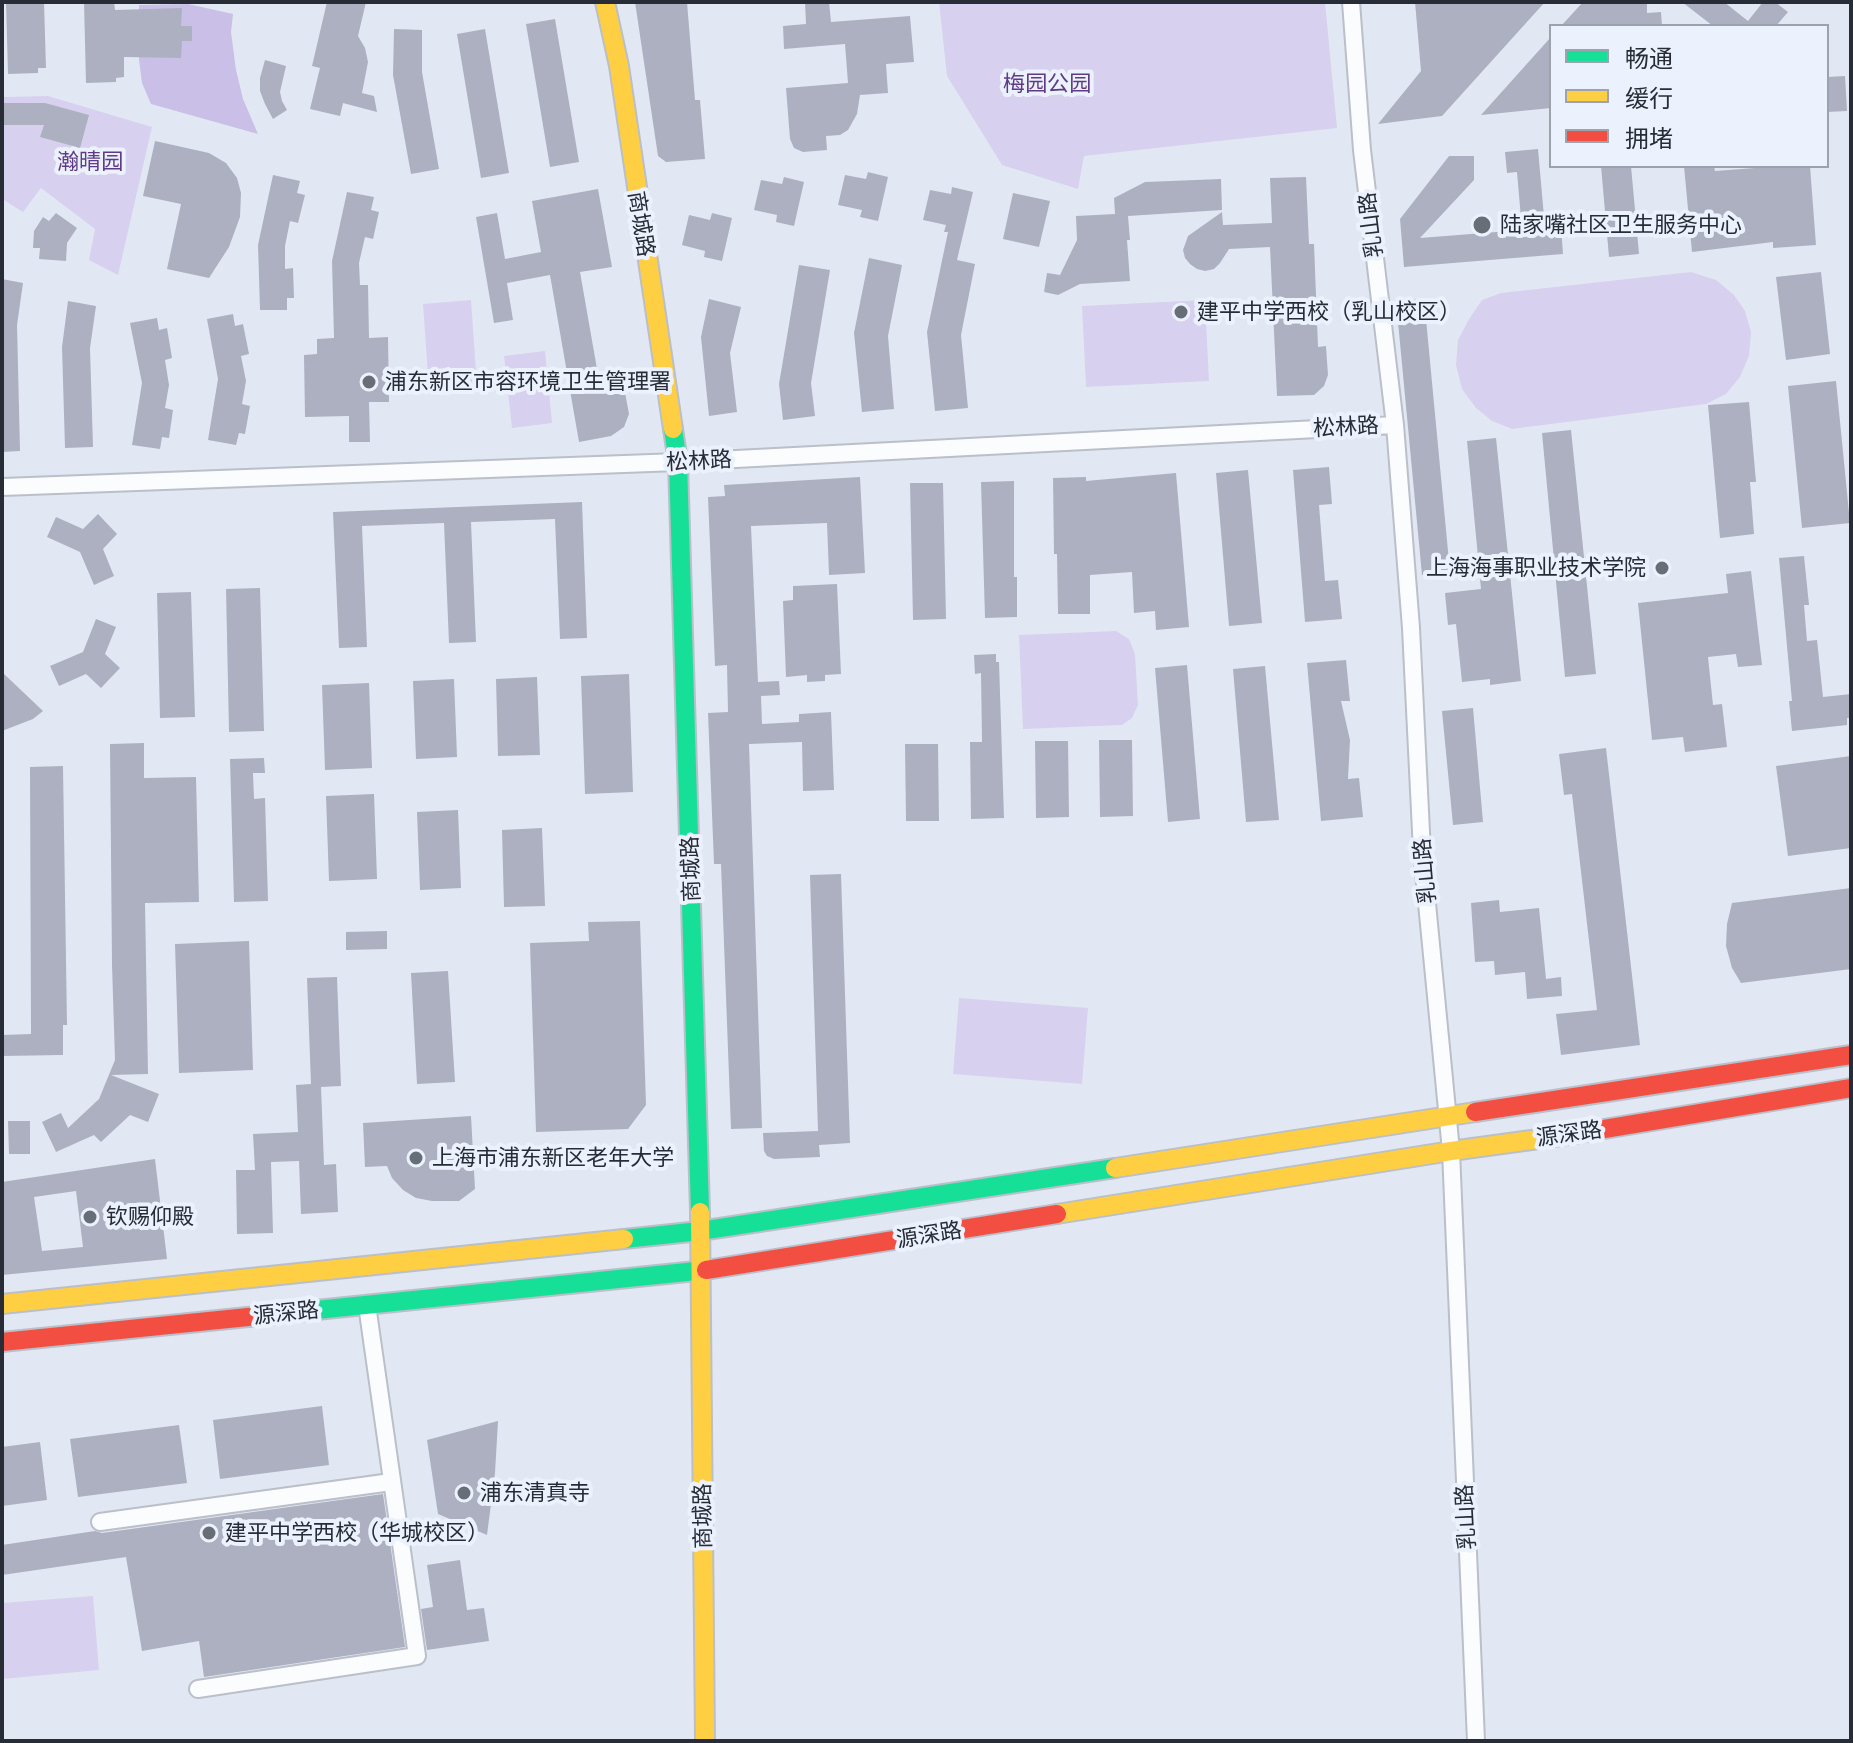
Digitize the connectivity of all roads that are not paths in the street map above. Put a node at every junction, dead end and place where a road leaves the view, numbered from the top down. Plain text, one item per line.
1 (605, 2) edge
2 (1351, 2) edge
3 (1395, 425) junction
4 (678, 462) junction
5 (2, 487) edge
6 (1851, 1055) edge
7 (1851, 1088) edge
8 (1448, 1118) junction
9 (1451, 1151) junction
10 (700, 1231) junction
11 (702, 1271) junction
12 (2, 1304) edge
13 (367, 1305) junction
14 (2, 1342) edge
15 (391, 1482) junction
16 (100, 1522) dead end
17 (198, 1689) dead end
18 (705, 1741) edge
19 (1476, 1741) edge

1 - 4 main road, 商城路
2 - 3 street, 乳山路
3 - 4 street, 松林路
3 - 8 street, 乳山路
4 - 5 street, 松林路
4 - 10 main road, 商城路
6 - 8 main road, 源深路
7 - 9 main road, 源深路
8 - 9 street, 乳山路
8 - 10 main road, 源深路
9 - 11 main road, 源深路
9 - 19 street, 乳山路
10 - 11 main road, 商城路
10 - 12 main road, 源深路
11 - 13 main road, 源深路
11 - 18 main road, 商城路
13 - 14 main road, 源深路
13 - 15 street
15 - 16 street
15 - 17 street

